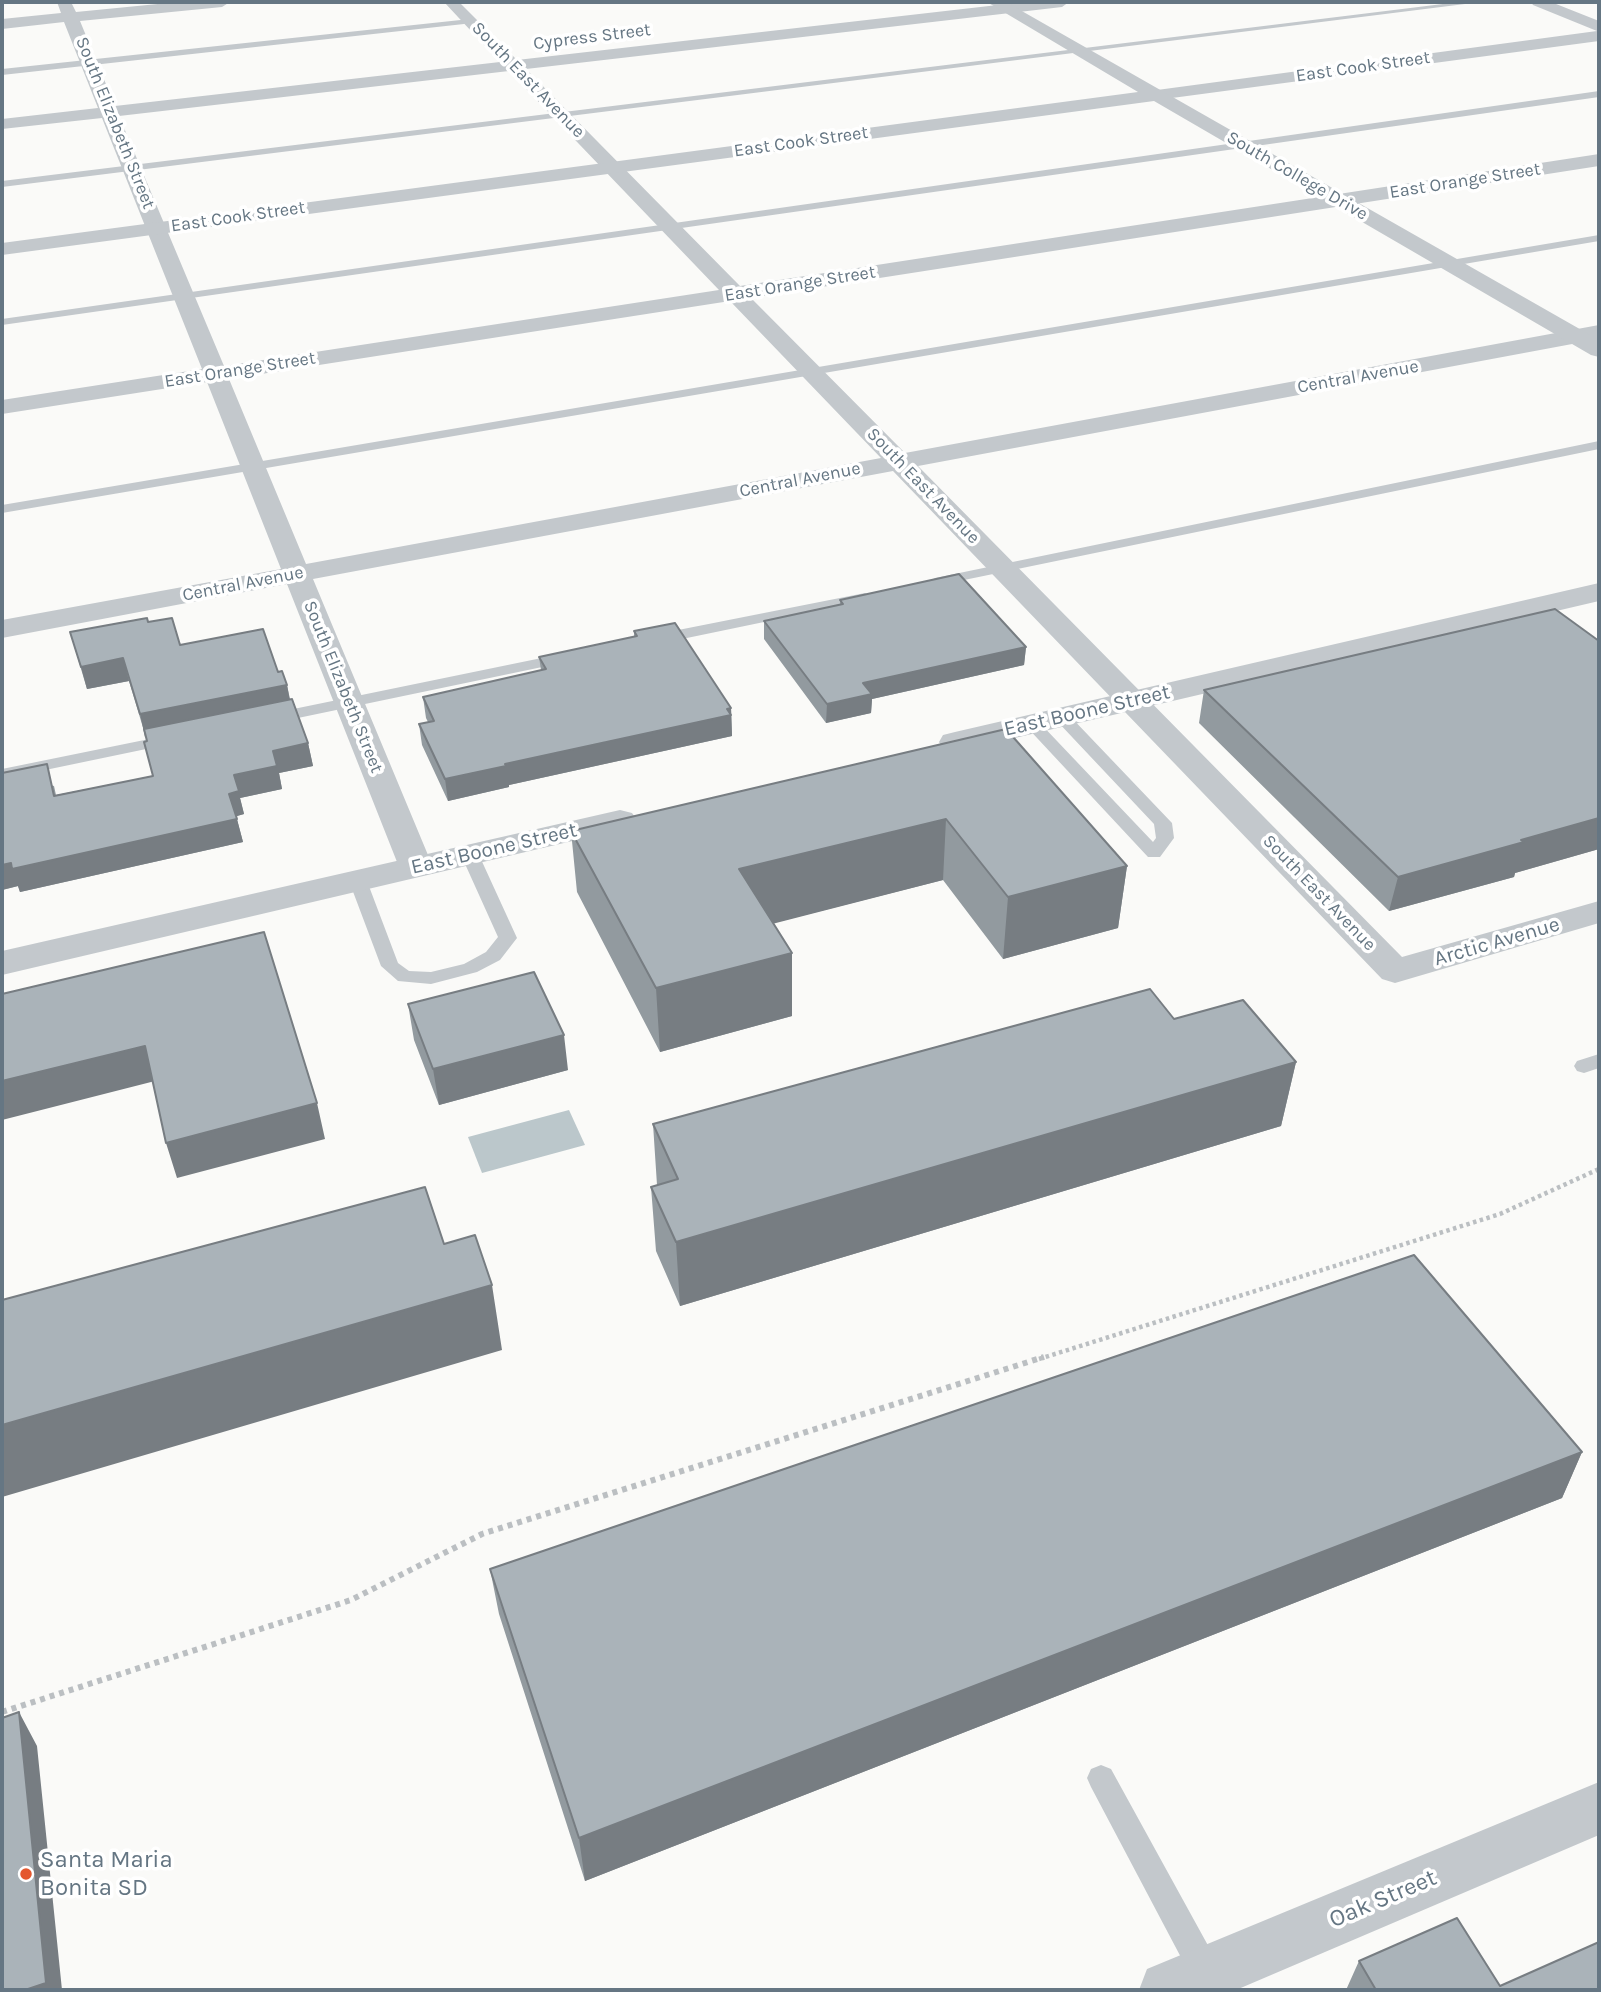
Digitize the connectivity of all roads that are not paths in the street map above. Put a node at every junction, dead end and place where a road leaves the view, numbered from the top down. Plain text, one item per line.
1 (222, 2) edge
2 (452, 2) edge
3 (1062, 2) edge
4 (1477, 2) edge
5 (1538, 2) edge
6 (1001, 5) edge
7 (68, 9) edge
8 (470, 21) junction
9 (2, 24) edge
10 (1599, 27) edge
11 (1599, 36) edge
12 (1080, 51) junction
13 (90, 62) junction
14 (513, 65) junction
15 (2, 72) edge
16 (1599, 94) edge
17 (1157, 95) junction
18 (110, 112) junction
19 (562, 115) junction
20 (2, 124) edge
21 (1243, 145) junction
22 (1599, 160) edge
23 (613, 167) junction
24 (133, 168) junction
25 (2, 184) edge
26 (1340, 200) junction
27 (670, 227) junction
28 (157, 228) junction
29 (1599, 239) edge
30 (2, 249) edge
31 (1450, 264) junction
32 (736, 294) junction
33 (185, 296) junction
34 (2, 322) edge
35 (1588, 335) edge
36 (1599, 350) edge
37 (812, 372) junction
38 (216, 374) junction
39 (2, 407) edge
40 (1599, 445) edge
41 (900, 462) junction
42 (254, 467) junction
43 (2, 509) edge
44 (1003, 568) junction
45 (297, 574) junction
46 (926, 584) edge
47 (885, 592) edge
48 (1599, 593) edge
49 (2, 629) edge
50 (639, 643) edge
51 (584, 654) edge
52 (1133, 701) junction
53 (349, 703) junction
54 (1047, 721) junction
55 (255, 722) edge
56 (188, 736) edge
57 (925, 749) edge
58 (2, 774) edge
59 (1137, 795) junction
60 (1105, 803) junction
61 (644, 814) edge
62 (470, 855) junction
63 (416, 867) junction
64 (358, 881) junction
65 (1599, 912) edge
66 (2, 962) edge
67 (1395, 971) joint
68 (1101, 1778) dead end
69 (1599, 1808) edge
70 (1197, 1985) edge

1 - 7 street
2 - 8 street, South East Avenue
3 - 6 street, Cypress Street
4 - 12 lane
5 - 10 street
6 - 12 street, South College Drive
6 - 14 street, Cypress Street
7 - 9 street
7 - 13 street, South Elizabeth Street
8 - 13 lane
8 - 14 street, South East Avenue
11 - 17 street, East Cook Street
12 - 17 street, South College Drive
12 - 19 lane
13 - 15 lane
13 - 18 street, South Elizabeth Street
14 - 18 street, Cypress Street
14 - 19 street, South East Avenue
16 - 21 lane
17 - 21 street, South College Drive
17 - 23 street, East Cook Street
18 - 20 street, Cypress Street
18 - 24 street, South Elizabeth Street
19 - 23 street, South East Avenue
19 - 24 lane
21 - 26 street, South College Drive
21 - 27 lane
22 - 26 street, East Orange Street
23 - 27 street, South East Avenue
23 - 28 street, East Cook Street
24 - 25 lane
24 - 28 street, South Elizabeth Street
26 - 31 street, South College Drive
26 - 32 street, East Orange Street
27 - 32 street, South East Avenue
27 - 33 lane
28 - 30 street, East Cook Street
28 - 33 street, South Elizabeth Street
29 - 31 lane
31 - 35 street, South College Drive
31 - 37 lane
32 - 37 street, South East Avenue
32 - 38 street, East Orange Street
33 - 34 lane
33 - 38 street, South Elizabeth Street
35 - 36 street, South College Drive
35 - 41 street, Central Avenue
37 - 41 street, South East Avenue
37 - 42 lane
38 - 39 street, East Orange Street
38 - 42 street, South Elizabeth Street
40 - 44 lane
41 - 44 street, South East Avenue
41 - 45 street, Central Avenue
42 - 43 lane
42 - 45 street, South Elizabeth Street
44 - 46 lane
44 - 52 street, South East Avenue
45 - 49 street, Central Avenue
45 - 53 street, South Elizabeth Street
47 - 50 lane
48 - 52 street, East Boone Street
51 - 53 lane
52 - 54 street, East Boone Street
52 - 67 street, South East Avenue
53 - 55 lane
53 - 63 street, South Elizabeth Street
54 - 57 street, East Boone Street
54 - 59 lane
54 - 60 lane
56 - 58 lane
59 - 60 lane
59 - 60 lane
61 - 62 street, East Boone Street
62 - 63 street, East Boone Street
62 - 64 lane
63 - 64 street, East Boone Street
64 - 66 street, East Boone Street
65 - 67 street, Arctic Avenue
68 - 70 lane
69 - 70 street, Oak Street

